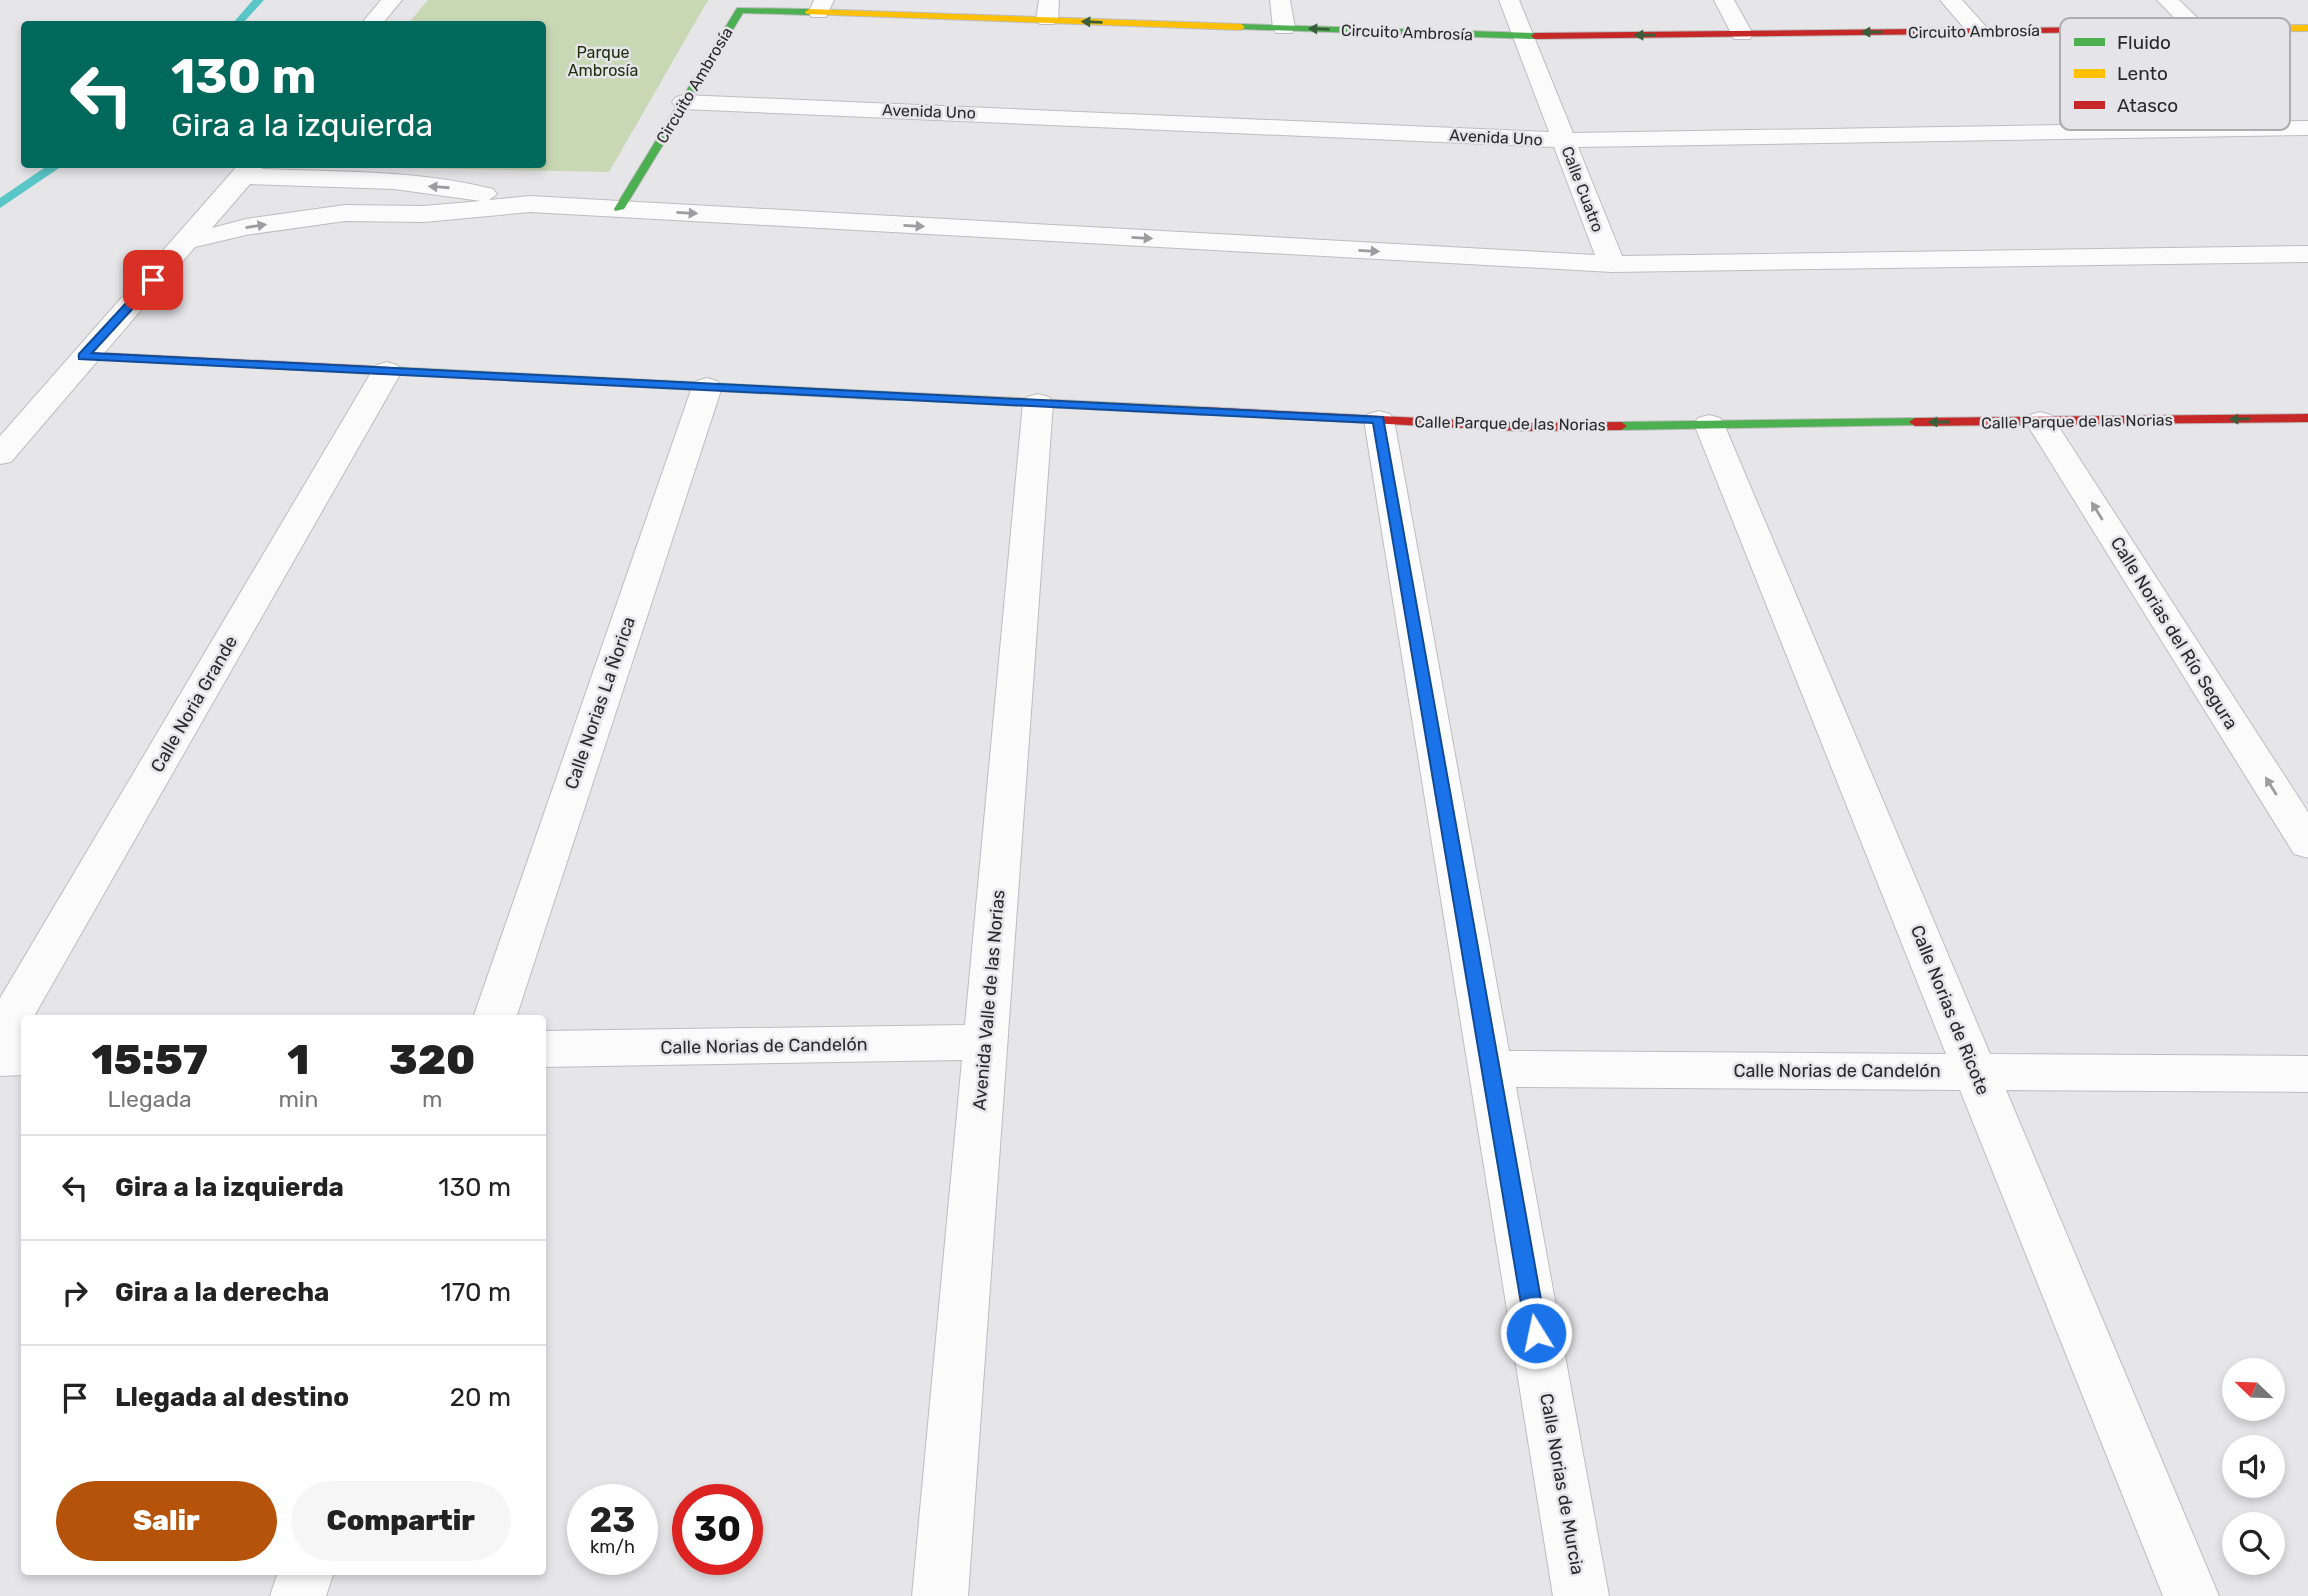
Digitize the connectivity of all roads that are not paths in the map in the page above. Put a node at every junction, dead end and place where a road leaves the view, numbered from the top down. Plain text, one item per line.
1 (392, 0) edge
2 (1280, 0) edge
3 (1509, 0) edge
4 (1724, 0) edge
5 (1950, 0) edge
6 (2167, 0) edge
7 (821, 6) edge
8 (1048, 10) edge
9 (2186, 18) edge
10 (374, 21) edge
11 (1284, 28) junction
12 (2290, 28) edge
13 (2308, 28) edge
14 (2060, 31) edge
15 (1979, 32) junction
16 (1742, 34) junction
17 (1524, 36) junction
18 (684, 102) junction
19 (2290, 128) edge
20 (2308, 128) edge
21 (2184, 130) edge
22 (1564, 140) junction
23 (248, 170) edge
24 (530, 204) junction
25 (619, 209) junction
26 (190, 241) junction
27 (2308, 254) edge
28 (1612, 264) junction
29 (83, 356) junction
30 (387, 371) junction
31 (707, 387) junction
32 (1038, 403) junction
33 (2308, 418) edge
34 (1379, 420) junction
35 (2040, 421) junction
36 (1709, 424) junction
37 (0, 455) edge
38 (2308, 844) edge
39 (495, 1015) edge
40 (0, 1036) edge
41 (986, 1042) junction
42 (546, 1049) edge
43 (21, 1057) edge
44 (0, 1058) edge
45 (1491, 1069) junction
46 (1976, 1072) junction
47 (2308, 1074) edge
48 (305, 1575) edge
49 (298, 1596) edge
50 (940, 1596) edge
51 (1581, 1596) edge
52 (2191, 1596) edge

1 - 10 street
2 - 11 street
3 - 17 street, Calle Cuatro
4 - 16 street
5 - 15 street
6 - 9 street
7 - 8 street, Circuito Ambrosía
7 - 18 street, Circuito Ambrosía
11 -> 8 street, Circuito Ambrosía
17 -> 11 street, Circuito Ambrosía
12 - 13 street, Circuito Ambrosía
14 - 15 street, Circuito Ambrosía
15 -> 16 street, Circuito Ambrosía
16 -> 17 street, Circuito Ambrosía
17 - 22 street, Calle Cuatro
18 - 22 street, Avenida Uno
18 - 25 street, Circuito Ambrosía
19 - 20 street, Avenida Uno
21 - 22 street, Avenida Uno
22 - 28 street, Calle Cuatro
24 -> 23 street
23 - 26 street
24 - 25 street
26 -> 24 street
25 -> 28 street
26 - 29 street
27 - 28 street
29 - 30 street, Calle Parque de las Norias
29 - 37 street
30 - 31 street, Calle Parque de las Norias
30 - 40 street, Calle Noria Grande
31 - 32 street, Calle Parque de las Norias
31 - 39 street, Calle Norias La Ñorica
32 - 34 street, Calle Parque de las Norias
32 - 41 street, Avenida Valle de las Norias
33 -> 35 street, Calle Parque de las Norias
34 - 36 street, Calle Parque de las Norias
34 - 45 street, Calle Norias de Murcia
35 -> 36 street, Calle Parque de las Norias
38 -> 35 street, Calle Norias del Río Segura
36 - 46 street, Calle Norias de Ricote
41 - 42 street, Calle Norias de Candelón
41 - 50 street, Avenida Valle de las Norias
43 - 44 street
45 - 46 street, Calle Norias de Candelón
45 - 51 street, Calle Norias de Murcia
46 - 47 street, Calle Norias de Candelón
46 - 52 street, Calle Norias de Ricote
48 - 49 street

